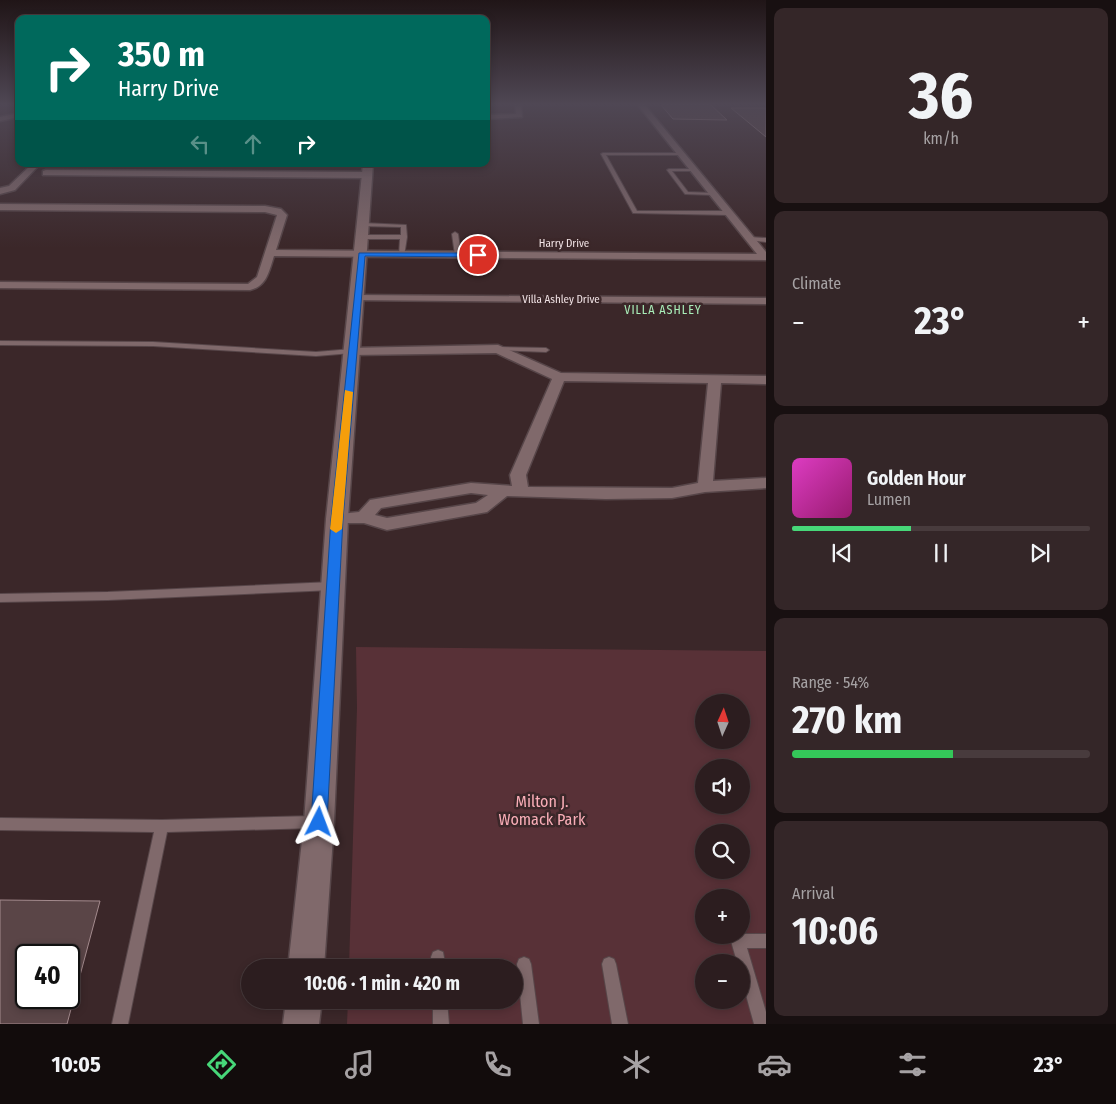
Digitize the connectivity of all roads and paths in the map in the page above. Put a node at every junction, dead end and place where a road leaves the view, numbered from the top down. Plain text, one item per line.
1 (681, 154) joint
2 (33, 167) edge
3 (98, 167) edge
4 (200, 167) edge
5 (302, 167) edge
6 (367, 169) edge
7 (694, 170) junction
8 (46, 173) dead end
9 (93, 173) junction
10 (197, 174) junction
11 (301, 174) junction
12 (0, 191) edge
13 (713, 194) junction
14 (0, 207) edge
15 (729, 213) junction
16 (455, 234) dead end
17 (362, 238) junction
18 (404, 238) junction
19 (750, 239) junction
20 (766, 240) edge
21 (270, 253) junction
22 (402, 255) junction
23 (458, 255) junction
24 (765, 257) edge
25 (0, 285) edge
26 (356, 298) junction
27 (766, 301) edge
28 (0, 343) edge
29 (498, 350) junction
30 (546, 350) dead end
31 (352, 351) junction
32 (559, 377) junction
33 (716, 379) junction
34 (766, 380) edge
35 (766, 483) edge
36 (705, 487) junction
37 (522, 491) junction
38 (337, 519) junction
39 (332, 586) junction
40 (0, 598) edge
41 (319, 822) junction
42 (0, 824) edge
43 (162, 826) junction
44 (766, 942) edge
45 (307, 959) edge
46 (524, 964) dead end
47 (609, 964) dead end
48 (303, 1009) edge
49 (440, 1009) edge
50 (120, 1024) edge
51 (301, 1024) edge
52 (441, 1024) edge
53 (531, 1024) edge
54 (620, 1024) edge
55 (762, 1024) edge

1 - 7 street
1 - 15 lane
2 - 12 street
3 - 9 street
4 - 10 street
5 - 11 street
6 - 11 street
6 - 17 street
7 - 13 street
7 - 13 lane
8 - 9 street
9 - 10 street
10 - 11 street
13 - 15 street
14 - 21 street
15 - 19 street
16 - 23 lane
17 - 18 lane
17 - 18 lane
17 - 21 street, Harry Drive
17 - 22 street, Harry Drive
17 - 26 street
18 - 22 lane
19 - 20 lane
19 - 24 street
21 - 25 street
22 - 23 street, Harry Drive
23 - 24 street, Harry Drive
26 - 27 street, Villa Ashley Drive
26 - 31 street
28 - 31 lane
29 - 30 lane
29 - 31 street
29 - 32 street
31 - 38 street
32 - 33 street
32 - 37 street
33 - 34 street
33 - 36 street
35 - 36 street
36 - 37 street
37 - 38 street
38 - 39 street
39 - 40 lane
39 - 41 street
41 - 43 lane
41 - 45 street
42 - 43 lane
43 - 50 lane
44 - 55 lane
46 - 53 lane
47 - 54 lane
48 - 51 street
49 - 52 lane

